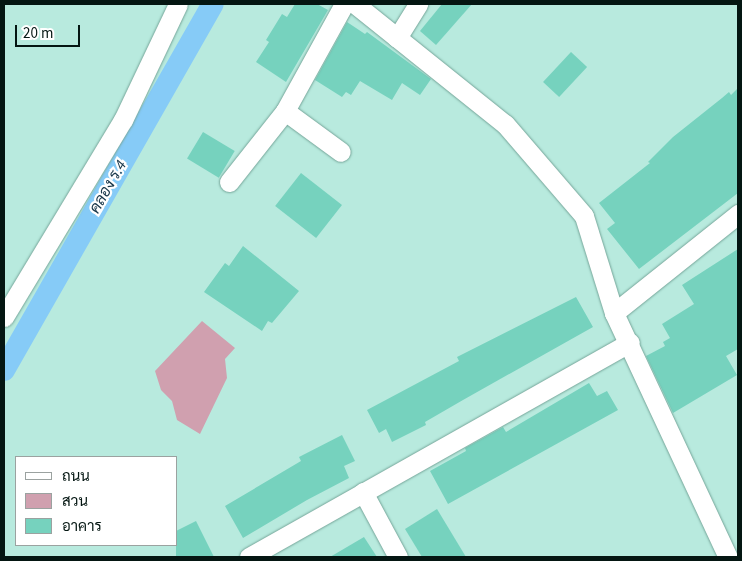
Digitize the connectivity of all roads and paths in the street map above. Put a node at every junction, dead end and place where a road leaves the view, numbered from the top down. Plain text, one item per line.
1 (178, 4) edge
2 (344, 4) edge
3 (355, 4) edge
4 (418, 4) edge
5 (398, 38) junction
6 (285, 111) junction
7 (341, 152) dead end
8 (229, 182) dead end
9 (738, 214) edge
10 (614, 313) junction
11 (4, 316) edge
12 (630, 342) junction
13 (363, 492) junction
14 (252, 557) edge
15 (398, 557) edge
16 (728, 557) edge

1 - 11 street
2 - 6 street
3 - 5 street
4 - 5 street
5 - 10 street
6 - 7 street
6 - 8 street
9 - 10 street
10 - 12 street
12 - 13 street
12 - 16 street
13 - 14 street
13 - 15 street

